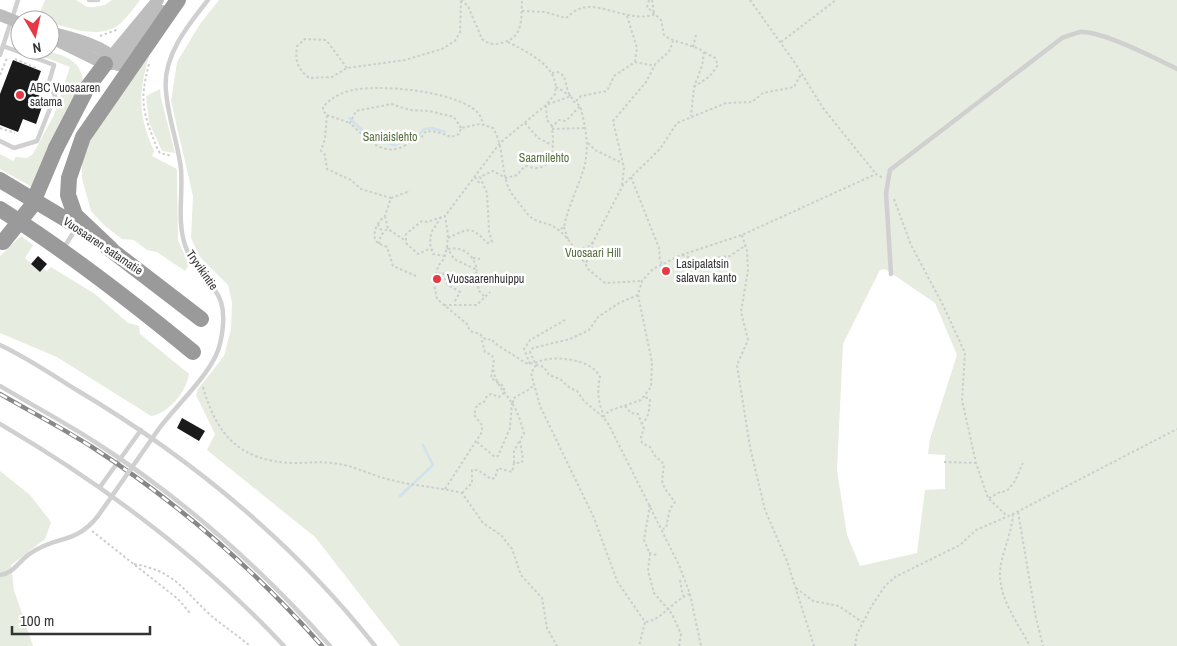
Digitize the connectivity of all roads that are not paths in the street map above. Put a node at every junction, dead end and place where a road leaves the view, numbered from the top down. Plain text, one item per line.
1 (89, 0) edge
2 (98, 0) edge
3 (158, 0) edge
4 (171, 0) edge
5 (178, 0) edge
6 (208, 0) edge
7 (10, 19) edge
8 (60, 35) edge
9 (60, 41) edge
10 (3, 46) junction
11 (0, 54) edge
12 (112, 61) junction
13 (1177, 69) edge
14 (0, 140) edge
15 (0, 180) edge
16 (0, 209) edge
17 (77, 226) junction
18 (2, 244) edge
19 (111, 249) junction
20 (62, 251) junction
21 (891, 274) dead end
22 (201, 319) dead end
23 (0, 345) edge
24 (193, 352) dead end
25 (0, 386) edge
26 (0, 424) edge
27 (141, 430) junction
28 (120, 459) junction
29 (100, 487) junction
30 (0, 575) edge
31 (284, 646) edge
32 (330, 646) edge
33 (375, 646) edge

1 - 2 lane
3 - 12 main road
4 - 12 main road
5 - 19 highway
6 - 30 lane, Tryvikintie, bridge
7 - 10 lane
8 - 12 main road
9 - 12 main road
10 - 11 lane
10 - 14 lane
12 - 18 highway, bridge
13 - 21 lane
15 - 17 highway, Vuosaaren satamatie
16 - 20 highway
17 - 19 highway, Vuosaaren satamatie
17 - 20 lane
19 - 22 highway, Vuosaaren satamatie
20 - 24 highway
23 - 27 lane
25 - 28 lane
26 - 29 lane
27 - 28 lane
27 - 33 lane
28 - 29 lane
28 - 32 lane
29 - 31 lane

